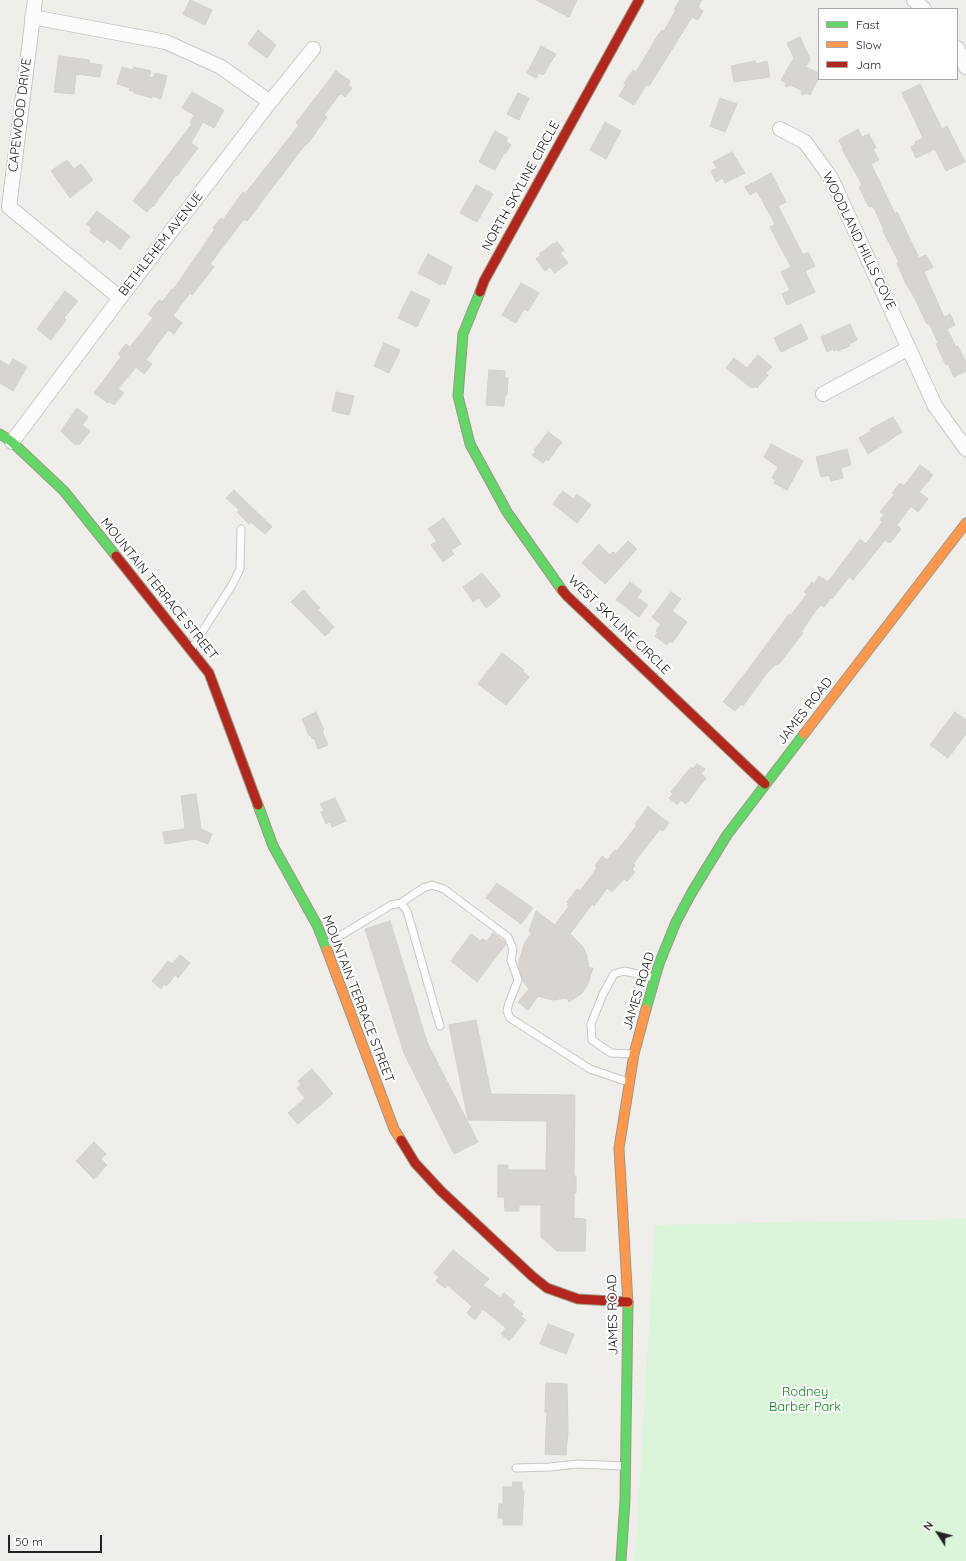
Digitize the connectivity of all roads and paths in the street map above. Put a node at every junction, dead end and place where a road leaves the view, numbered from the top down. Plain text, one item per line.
1 (35, 0) edge
2 (639, 0) edge
3 (914, 0) edge
4 (923, 8) edge
5 (32, 16) junction
6 (313, 49) dead end
7 (958, 50) edge
8 (966, 67) edge
9 (270, 102) junction
10 (780, 129) dead end
11 (120, 298) junction
12 (909, 348) junction
13 (823, 394) dead end
14 (458, 396) joint
15 (0, 434) edge
16 (12, 442) junction
17 (966, 448) edge
18 (966, 523) edge
19 (241, 529) dead end
20 (191, 650) junction
21 (766, 784) junction
22 (401, 903) junction
23 (325, 945) junction
24 (655, 978) junction
25 (440, 1026) dead end
26 (634, 1054) junction
27 (629, 1082) junction
28 (628, 1302) junction
29 (625, 1466) junction
30 (516, 1468) dead end
31 (622, 1561) edge

1 - 5 street, CAPEWOOD DRIVE
2 - 14 street, NORTH SKYLINE CIRCLE
3 - 4 street
5 - 9 street
5 - 11 street, CAPEWOOD DRIVE
6 - 9 street, BETHLEHEM AVENUE
7 - 8 street
9 - 11 street, BETHLEHEM AVENUE
10 - 12 street, WOODLAND HILLS COVE
11 - 16 street, BETHLEHEM AVENUE
12 - 13 street
12 - 17 street, WOODLAND HILLS COVE
14 - 21 street, WEST SKYLINE CIRCLE
15 - 16 street, MOUNTAIN TERRACE STREET
16 - 20 street, MOUNTAIN TERRACE STREET
18 - 21 street, JAMES ROAD
19 - 20 lane
20 - 23 street, MOUNTAIN TERRACE STREET
21 - 24 street, JAMES ROAD
22 - 23 lane
22 - 25 lane
22 - 27 lane
23 - 28 street, MOUNTAIN TERRACE STREET
24 - 26 street, JAMES ROAD
24 - 26 lane
26 - 27 street, JAMES ROAD
27 - 28 street, JAMES ROAD
28 - 29 street, JAMES ROAD
29 - 30 lane
29 - 31 street, JAMES ROAD

